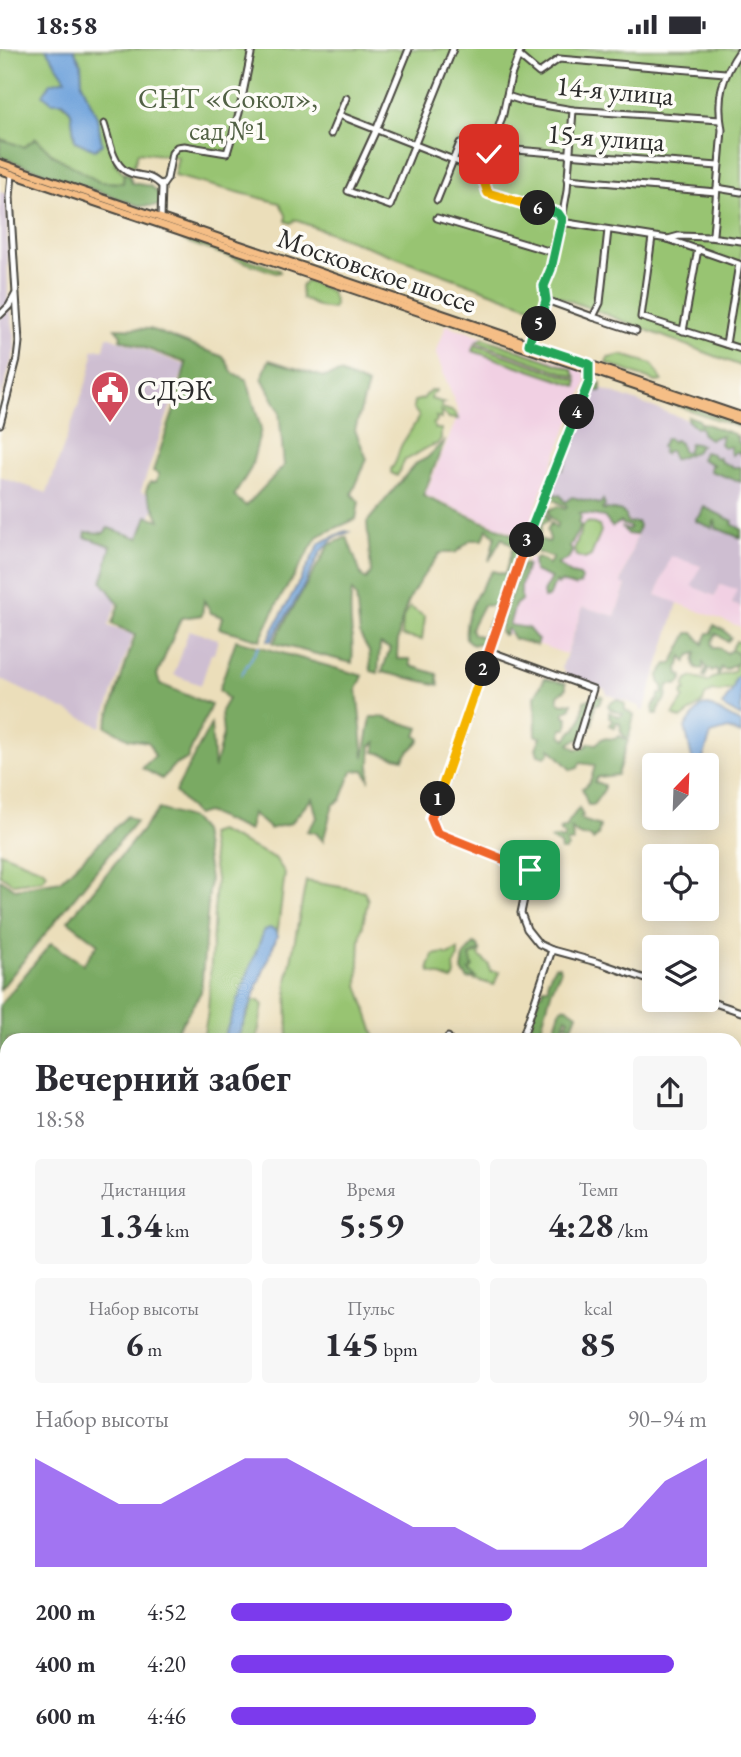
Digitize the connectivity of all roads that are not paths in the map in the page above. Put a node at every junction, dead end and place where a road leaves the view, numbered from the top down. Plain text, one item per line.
1 (252, 49) edge
2 (409, 49) edge
3 (453, 49) edge
4 (741, 49) edge
5 (520, 52) edge
6 (725, 73) junction
7 (507, 96) junction
8 (346, 98) dead end
9 (573, 110) junction
10 (339, 115) junction
11 (720, 120) junction
12 (104, 124) dead end
13 (377, 128) junction
14 (331, 134) dead end
15 (460, 143) dead end
16 (415, 144) junction
17 (491, 148) junction
18 (569, 156) junction
19 (454, 159) junction
20 (0, 163) edge
21 (718, 166) junction
22 (0, 170) edge
23 (13, 171) junction
24 (484, 173) junction
25 (567, 179) junction
26 (162, 186) junction
27 (716, 190) junction
28 (741, 192) edge
29 (437, 200) dead end
30 (161, 218) junction
31 (437, 218) dead end
32 (562, 221) junction
33 (608, 230) junction
34 (711, 236) junction
35 (652, 237) junction
36 (667, 239) junction
37 (741, 241) edge
38 (698, 249) junction
39 (555, 253) junction
40 (740, 264) edge
41 (17, 293) junction
42 (546, 300) junction
43 (0, 314) edge
44 (593, 317) junction
45 (467, 326) junction
46 (636, 331) dead end
47 (683, 331) junction
48 (529, 344) junction
49 (726, 344) junction
50 (741, 349) edge
51 (590, 367) junction
52 (741, 419) edge
53 (0, 424) edge
54 (489, 651) junction
55 (576, 745) dead end
56 (552, 950) junction
57 (642, 978) edge
58 (719, 1004) edge
59 (741, 1012) edge
60 (524, 1033) edge

1 - 26 street
2 - 13 street
3 - 16 street
4 - 6 street
5 - 6 street
5 - 7 street
6 - 11 street
7 - 9 street, 14-я улица
7 - 17 street
8 - 10 street
9 - 11 street, 14-я улица
9 - 18 street
10 - 13 street
10 - 14 street
11 - 21 street
12 - 26 street
13 - 16 street
13 - 16 street
15 - 19 street
16 - 19 street
17 - 18 street, 15-я улица
17 - 24 street
18 - 21 street, 15-я улица
18 - 25 street
19 - 24 street
19 - 29 street
20 - 23 main road, Московское шоссе
21 - 27 street
22 - 23 main road, Московское шоссе
23 - 30 main road, Московское шоссе
23 - 41 street
23 - 45 main road, Московское шоссе
24 - 32 street
25 - 27 street
25 - 32 street
26 - 30 street
27 - 28 street
27 - 34 street
30 - 45 main road, Московское шоссе
31 - 39 street
32 - 33 street
32 - 39 street
33 - 35 street
33 - 44 street
34 - 36 street
34 - 37 street
35 - 36 street
35 - 47 street
36 - 38 street
38 - 40 street
38 - 47 street
39 - 42 street
40 - 49 street
41 - 43 street
41 - 53 street
42 - 44 street
42 - 48 street
44 - 46 street
45 - 48 main road, Московское шоссе
45 - 51 main road, Московское шоссе
47 - 49 street
48 - 51 main road, Московское шоссе
49 - 50 street
51 - 52 main road, Московское шоссе
51 - 54 street
54 - 55 street
54 - 56 street
56 - 57 street
56 - 60 street
58 - 59 street

